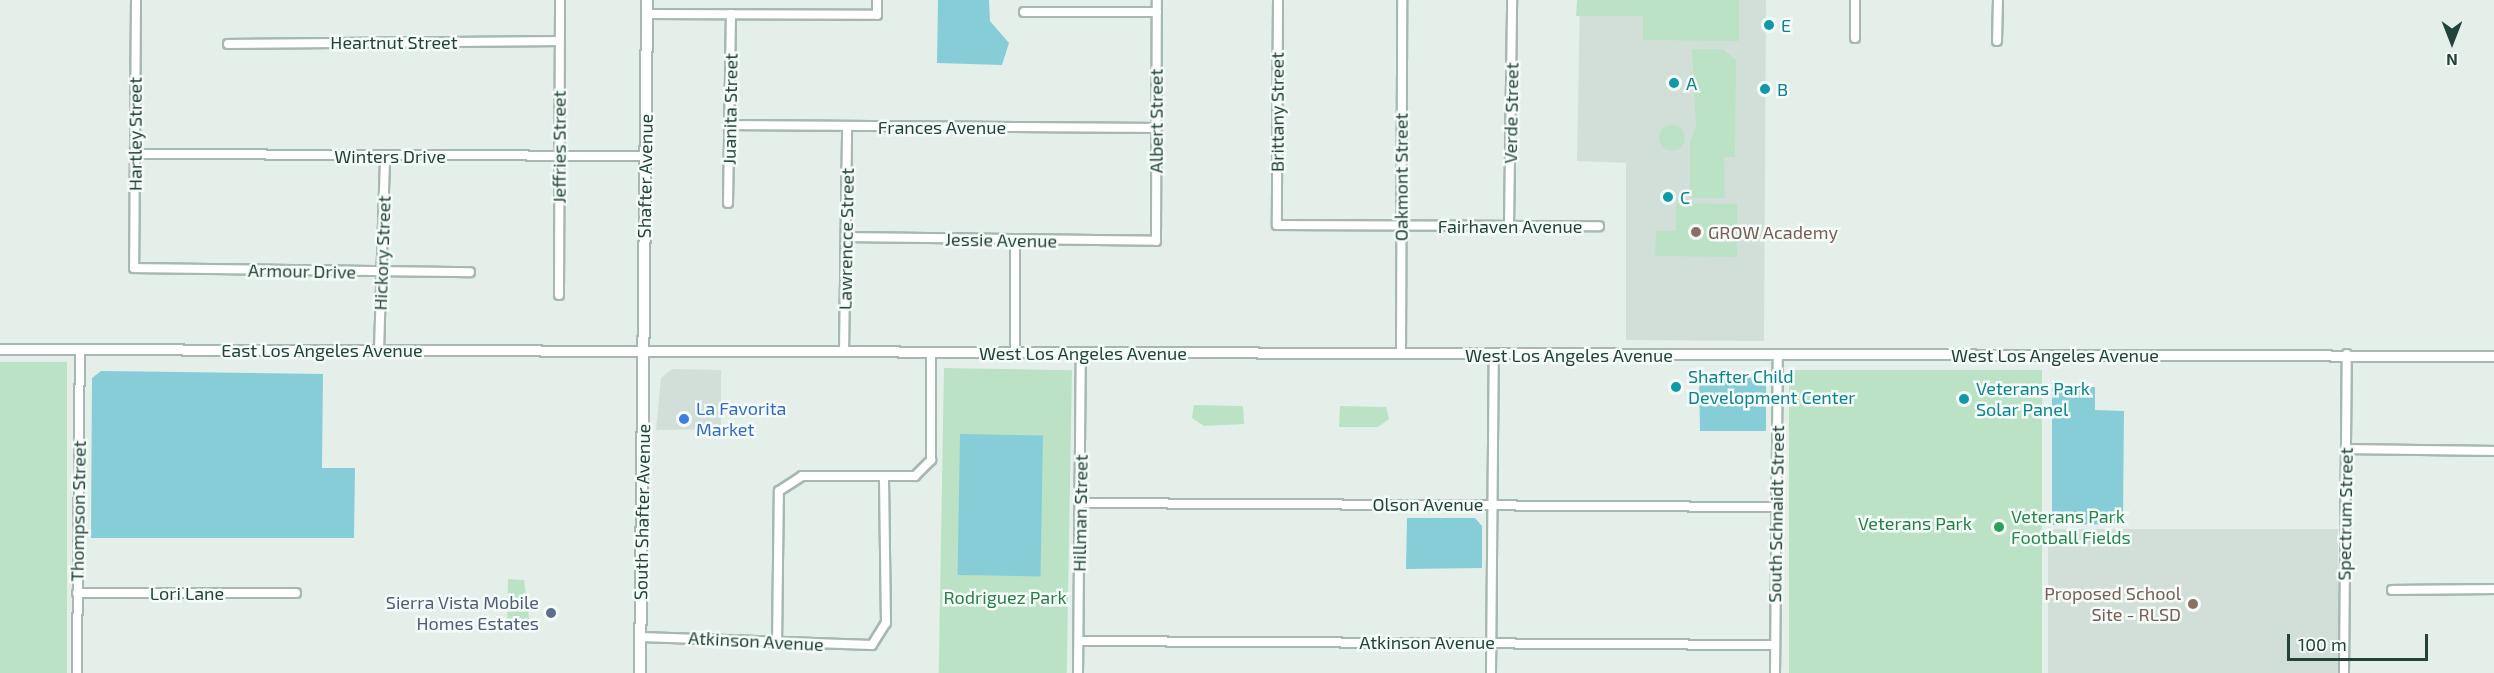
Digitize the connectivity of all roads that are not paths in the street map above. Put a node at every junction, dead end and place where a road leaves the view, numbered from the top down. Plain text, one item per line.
1 (136, 0) edge
2 (560, 0) edge
3 (647, 0) edge
4 (877, 0) edge
5 (1157, 0) edge
6 (1278, 0) edge
7 (1402, 0) edge
8 (1512, 0) edge
9 (1855, 0) edge
10 (1998, 0) edge
11 (1024, 12) dead end
12 (1157, 12) junction
13 (647, 14) junction
14 (731, 14) junction
15 (1855, 38) dead end
16 (559, 40) junction
17 (1997, 41) dead end
18 (228, 44) dead end
19 (729, 125) junction
20 (847, 126) junction
21 (1156, 128) junction
22 (135, 154) junction
23 (385, 156) junction
24 (559, 156) junction
25 (645, 156) junction
26 (728, 203) dead end
27 (1276, 225) joint
28 (1401, 225) junction
29 (1509, 226) junction
30 (1599, 226) dead end
31 (847, 237) junction
32 (1016, 241) junction
33 (1156, 241) joint
34 (134, 267) joint
35 (382, 272) junction
36 (470, 272) dead end
37 (559, 295) dead end
38 (0, 349) edge
39 (80, 349) junction
40 (379, 350) junction
41 (644, 351) junction
42 (844, 352) junction
43 (931, 352) junction
44 (1015, 352) junction
45 (1081, 353) junction
46 (1401, 354) junction
47 (1494, 354) junction
48 (2347, 354) junction
49 (1778, 355) junction
50 (2494, 356) edge
51 (2346, 449) junction
52 (2494, 451) edge
53 (884, 476) junction
54 (1080, 503) junction
55 (1493, 504) junction
56 (1776, 507) junction
57 (2494, 589) edge
58 (2392, 590) dead end
59 (77, 592) junction
60 (296, 593) dead end
61 (641, 637) junction
62 (1079, 641) junction
63 (1491, 642) junction
64 (777, 645) junction
65 (1775, 645) junction
66 (77, 673) edge
67 (640, 673) edge
68 (1078, 673) edge
69 (1491, 673) edge
70 (1775, 673) edge
71 (2344, 673) edge

1 - 22 street, Hartley Street
2 - 16 street, Jeffries Street
3 - 13 main road, Shafter Avenue
4 - 14 street
5 - 12 street, Albert Street
6 - 27 street, Brittany Street
7 - 28 street, Oakmont Street
8 - 29 street, Verde Street
9 - 15 street
10 - 17 street
11 - 12 street
12 - 21 street, Albert Street
13 - 14 street
13 - 25 main road, Shafter Avenue
14 - 19 street, Juanita Street
16 - 18 street, Heartnut Street
16 - 24 street, Jeffries Street
19 - 20 street, Frances Avenue
19 - 26 street, Juanita Street
20 - 21 street, Frances Avenue
20 - 31 street, Lawrencce Street
21 - 33 street, Albert Street
22 - 23 street, Winters Drive
22 - 34 street, Hartley Street
23 - 24 street, Winters Drive
23 - 35 street, Hickory Street
24 - 25 street, Winters Drive
24 - 37 street, Jeffries Street
25 - 41 main road, Shafter Avenue
27 - 28 street, Fairhaven Avenue
28 - 29 street, Fairhaven Avenue
28 - 46 street, Oakmont Street
29 - 30 street, Fairhaven Avenue
31 - 32 street, Jessie Avenue
31 - 42 street, Lawrencce Street
32 - 33 street, Jessie Avenue
32 - 44 street
34 - 35 street, Armour Drive
35 - 36 street, Armour Drive
35 - 40 street, Hickory Street
38 - 39 street, East Los Angeles Avenue
39 - 40 street, East Los Angeles Avenue
39 - 59 street, Thompson Street
40 - 41 street, East Los Angeles Avenue
41 - 42 street, West Los Angeles Avenue
41 - 61 main road, South Shafter Avenue
42 - 43 street, West Los Angeles Avenue
43 - 44 street, West Los Angeles Avenue
43 - 53 street
44 - 45 street, West Los Angeles Avenue
45 - 46 street, West Los Angeles Avenue
45 - 54 street, Hillman Street
46 - 47 street, West Los Angeles Avenue
47 - 49 street, West Los Angeles Avenue
47 - 55 street
48 - 49 street, West Los Angeles Avenue
48 - 50 street, West Los Angeles Avenue
48 - 51 street, Spectrum Street
49 - 56 street, South Schnaidt Street
51 - 52 street
51 - 71 street, Spectrum Street
53 - 64 street
53 - 64 street, Atkinson Avenue
54 - 55 street, Olson Avenue
54 - 62 street, Hillman Street
55 - 56 street, Olson Avenue
55 - 63 street
56 - 65 street, South Schnaidt Street
57 - 58 street
59 - 60 street, Lori Lane
59 - 66 street, Thompson Street
61 - 64 street, Atkinson Avenue
61 - 67 main road, South Shafter Avenue
62 - 63 street, Atkinson Avenue
62 - 68 street, Hillman Street
63 - 65 street, Atkinson Avenue
63 - 69 street
65 - 70 street, South Schnaidt Street

